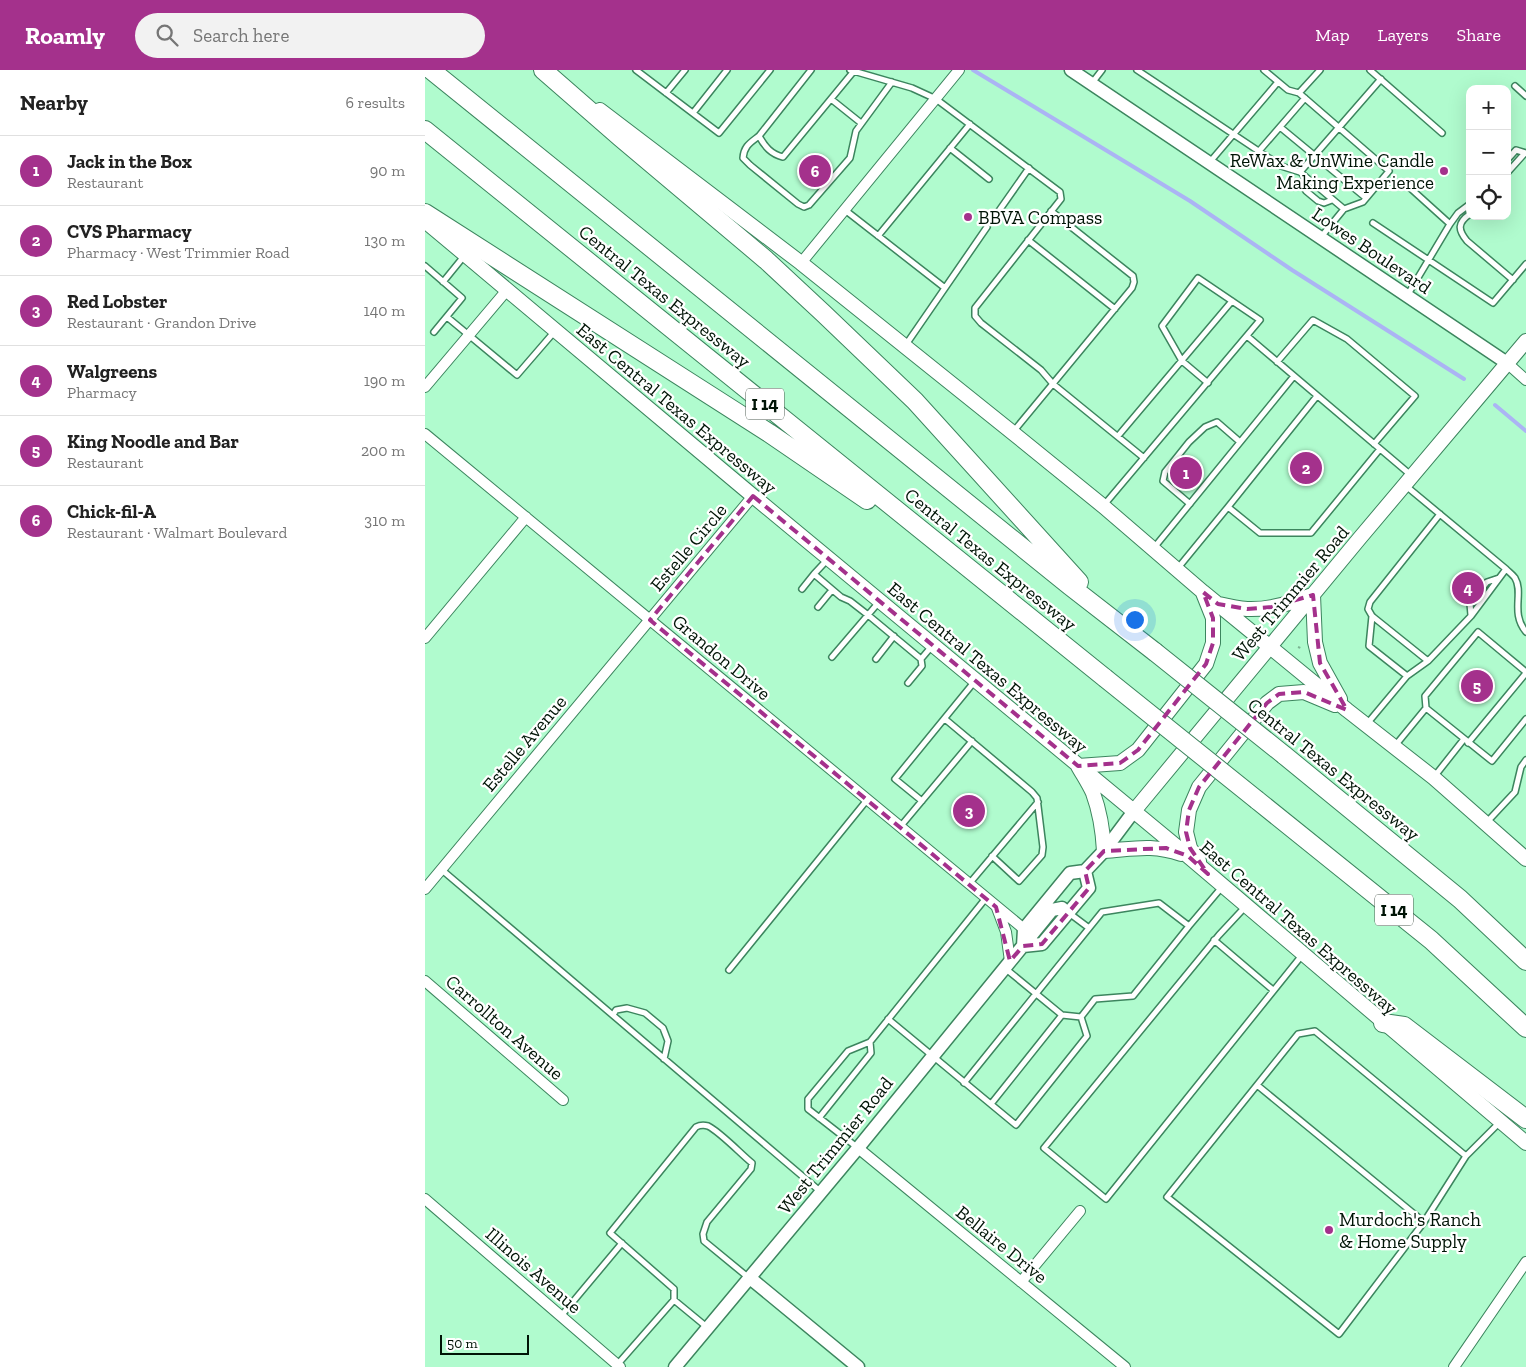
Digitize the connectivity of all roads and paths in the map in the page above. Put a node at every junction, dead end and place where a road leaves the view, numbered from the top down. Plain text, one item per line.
1 (431, 70) edge
2 (543, 70) edge
3 (548, 70) edge
4 (636, 70) edge
5 (685, 70) edge
6 (727, 70) edge
7 (770, 70) edge
8 (811, 70) edge
9 (959, 70) edge
10 (1071, 70) edge
11 (1102, 70) edge
12 (1137, 70) edge
13 (1264, 70) edge
14 (1320, 70) edge
15 (1371, 70) edge
16 (852, 71) edge
17 (1381, 80) junction
18 (893, 82) junction
19 (1278, 82) junction
20 (1091, 84) junction
21 (1515, 86) dead end
22 (666, 93) junction
23 (1299, 94) junction
24 (1526, 96) edge
25 (936, 98) junction
26 (1305, 98) junction
27 (831, 99) junction
28 (693, 113) junction
29 (861, 123) junction
30 (970, 124) junction
31 (1280, 127) junction
32 (1339, 128) junction
33 (425, 130) edge
34 (1442, 133) dead end
35 (1234, 134) junction
36 (759, 136) junction
37 (950, 148) junction
38 (1259, 151) junction
39 (1525, 153) edge
40 (1315, 155) junction
41 (1511, 156) edge
42 (1209, 163) junction
43 (1029, 168) junction
44 (1511, 168) edge
45 (1302, 174) junction
46 (989, 179) dead end
47 (1409, 187) dead end
48 (1366, 198) junction
49 (1332, 200) junction
50 (1466, 207) edge
51 (1344, 209) junction
52 (845, 210) junction
53 (1051, 211) junction
54 (425, 213) edge
55 (996, 215) dead end
56 (1466, 217) edge
57 (425, 221) edge
58 (1373, 223) dead end
59 (1450, 224) junction
60 (987, 227) dead end
61 (879, 236) junction
62 (1320, 238) junction
63 (1028, 240) junction
64 (465, 255) junction
65 (1428, 260) junction
66 (801, 263) junction
67 (1526, 264) edge
68 (425, 266) edge
69 (1513, 280) junction
70 (443, 282) junction
71 (945, 288) junction
72 (507, 290) junction
73 (1407, 296) junction
74 (1232, 301) junction
75 (1115, 309) junction
76 (447, 317) junction
77 (555, 331) junction
78 (434, 332) dead end
79 (469, 335) junction
80 (1247, 336) junction
81 (1526, 341) edge
82 (905, 347) junction
83 (1182, 361) junction
84 (1277, 362) junction
85 (1507, 364) junction
86 (1294, 376) junction
87 (1526, 380) edge
88 (1208, 383) junction
89 (1053, 384) junction
90 (425, 387) edge
91 (1317, 396) junction
92 (1013, 432) junction
93 (425, 434) edge
94 (1118, 436) junction
95 (1241, 442) junction
96 (1374, 444) junction
97 (1380, 449) junction
98 (1144, 458) junction
99 (1408, 481) junction
100 (753, 496) junction
101 (1190, 504) junction
102 (1103, 506) junction
103 (1228, 507) junction
104 (1440, 514) junction
105 (526, 517) junction
106 (908, 520) junction
107 (1153, 549) junction
108 (828, 559) junction
109 (1506, 569) junction
110 (1177, 570) junction
111 (814, 574) junction
112 (1499, 578) junction
113 (1483, 587) dead end
114 (802, 589) dead end
115 (832, 590) junction
116 (1203, 592) junction
117 (1313, 595) junction
118 (1473, 599) dead end
119 (879, 602) junction
120 (1218, 604) junction
121 (818, 607) dead end
122 (868, 615) junction
123 (1109, 616) junction
124 (1372, 616) junction
125 (1471, 616) junction
126 (650, 620) junction
127 (1526, 632) edge
128 (894, 636) junction
129 (425, 638) edge
130 (932, 646) junction
131 (1270, 646) junction
132 (832, 657) dead end
133 (876, 659) dead end
134 (921, 659) junction
135 (1428, 661) junction
136 (1526, 672) edge
137 (1407, 676) junction
138 (975, 681) junction
139 (908, 683) dead end
140 (1426, 708) junction
141 (1347, 710) junction
142 (945, 719) junction
143 (1526, 720) edge
144 (1366, 725) junction
145 (972, 741) junction
146 (1466, 741) junction
147 (1394, 747) junction
148 (1526, 760) edge
149 (1078, 766) junction
150 (1434, 778) junction
151 (867, 800) junction
152 (922, 801) junction
153 (1038, 802) junction
154 (1134, 811) junction
155 (1486, 824) junction
156 (900, 827) junction
157 (1104, 851) junction
158 (1525, 855) edge
159 (992, 856) junction
160 (1188, 856) junction
161 (441, 870) junction
162 (1085, 871) junction
163 (1208, 874) junction
164 (969, 884) junction
165 (1223, 886) junction
166 (425, 889) edge
167 (986, 898) junction
168 (1247, 906) junction
169 (997, 907) junction
170 (1068, 913) junction
171 (1189, 926) junction
172 (1089, 928) junction
173 (1024, 930) junction
174 (1214, 940) junction
175 (1023, 946) junction
176 (1303, 954) junction
177 (1526, 962) edge
178 (1007, 964) junction
179 (729, 970) dead end
180 (425, 981) edge
181 (1273, 990) junction
182 (1035, 993) junction
183 (613, 1015) junction
184 (1062, 1015) junction
185 (1081, 1017) junction
186 (888, 1019) junction
187 (1383, 1023) junction
188 (1526, 1028) edge
189 (870, 1042) junction
190 (932, 1056) junction
191 (664, 1058) junction
192 (964, 1082) junction
193 (1257, 1085) junction
194 (563, 1100) dead end
195 (991, 1104) junction
196 (819, 1118) junction
197 (1526, 1119) edge
198 (1500, 1122) junction
199 (1526, 1143) edge
200 (858, 1148) junction
201 (1467, 1156) junction
202 (821, 1192) junction
203 (425, 1199) edge
204 (1080, 1212) dead end
205 (1424, 1222) junction
206 (622, 1243) junction
207 (1526, 1262) edge
208 (750, 1278) junction
209 (1021, 1282) junction
210 (674, 1300) junction
211 (561, 1316) junction
212 (708, 1328) junction
213 (619, 1366) edge
214 (675, 1367) edge
215 (858, 1367) edge
216 (1125, 1367) edge
217 (1454, 1367) edge

1 - 123 highway, Central Texas Expressway / I 14
2 - 123 highway
3 - 66 main road
4 - 22 lane
5 - 22 lane
6 - 28 lane
7 - 28 lane
8 - 36 lane
9 - 25 street
10 - 20 street, Lowes Boulevard
11 - 20 lane
12 - 35 lane
13 - 19 lane
14 - 23 lane
15 - 17 lane
16 - 18 lane
16 - 27 lane
17 - 32 lane
17 - 34 lane
18 - 25 lane
18 - 29 lane
19 - 23 lane
19 - 35 lane
20 - 42 street, Lowes Boulevard
21 - 24 lane
22 - 28 lane
23 - 26 lane
25 - 30 lane
25 - 52 street
26 - 31 lane
26 - 32 lane
27 - 29 lane
27 - 36 lane
29 - 36 lane
30 - 37 lane
30 - 43 lane
31 - 38 lane
31 - 40 lane
32 - 40 lane
32 - 48 lane
33 - 106 highway, Central Texas Expressway / I 14
35 - 38 lane
35 - 42 lane
37 - 46 lane
37 - 61 lane
38 - 45 lane
39 - 41 lane
39 - 44 lane
40 - 45 lane
40 - 48 lane
42 - 62 street, Lowes Boulevard
43 - 53 lane
43 - 55 lane
45 - 49 lane
45 - 49 lane
47 - 59 lane
48 - 51 lane
49 - 51 lane
50 - 59 lane
51 - 62 lane
52 - 61 lane
52 - 66 street
53 - 63 lane
53 - 75 lane
54 - 106 highway
56 - 69 lane
57 - 64 main road, East Central Texas Expressway
58 - 65 lane
59 - 65 lane
60 - 71 lane
61 - 71 lane
62 - 73 street, Lowes Boulevard
63 - 75 lane
63 - 89 lane
64 - 70 lane
64 - 72 main road, East Central Texas Expressway
65 - 69 lane
65 - 73 lane
66 - 82 main road
67 - 69 lane
68 - 70 lane
70 - 76 lane
71 - 82 lane
72 - 77 main road, East Central Texas Expressway
72 - 79 street
73 - 85 street, Lowes Boulevard
74 - 80 lane
74 - 83 lane
74 - 83 lane
75 - 89 lane
76 - 78 lane
76 - 79 lane
77 - 79 lane
77 - 100 main road, East Central Texas Expressway
79 - 90 street
80 - 84 lane
80 - 88 lane
81 - 85 main road, West Trimmier Road
82 - 92 main road
83 - 88 lane
83 - 94 lane
84 - 86 lane
84 - 96 lane
85 - 87 street, Lowes Boulevard
85 - 99 main road, West Trimmier Road
86 - 91 lane
86 - 95 lane
88 - 98 lane
89 - 92 lane
89 - 94 lane
91 - 96 lane
91 - 103 lane
92 - 102 main road
93 - 105 street, Grandon Drive
94 - 98 lane
95 - 101 lane
95 - 101 lane
96 - 97 lane
97 - 99 lane
97 - 103 lane
98 - 102 lane
99 - 104 lane
99 - 117 main road, West Trimmier Road
100 - 108 main road, East Central Texas Expressway
100 - 126 street, Estelle Circle
101 - 107 lane
102 - 107 main road
103 - 110 lane
104 - 109 lane
104 - 124 lane
105 - 126 street, Grandon Drive
105 - 129 street
106 - 188 highway, Central Texas Expressway / I 14, bridge
107 - 110 main road
108 - 111 lane
108 - 119 main road, East Central Texas Expressway
109 - 112 lane
109 - 127 lane
110 - 116 main road
111 - 114 lane
111 - 115 lane
112 - 113 lane
112 - 125 lane
115 - 121 lane
115 - 122 lane
116 - 120 main road
116 - 149 main road
117 - 120 main road
117 - 131 main road, West Trimmier Road
117 - 141 main road
118 - 125 lane
119 - 122 lane
119 - 130 main road, East Central Texas Expressway
120 - 131 main road
122 - 128 lane
122 - 132 lane
123 - 177 highway, Central Texas Expressway / I 14, bridge
124 - 135 lane
124 - 137 lane
125 - 135 lane
126 - 151 street, Grandon Drive
126 - 161 street, Estelle Avenue
128 - 133 lane
128 - 134 lane
130 - 134 lane
130 - 138 main road, East Central Texas Expressway
131 - 141 main road
131 - 154 main road, West Trimmier Road
134 - 139 lane
135 - 137 lane
136 - 140 lane
136 - 146 lane
137 - 144 lane
138 - 142 lane
138 - 149 main road, East Central Texas Expressway
140 - 146 lane
140 - 147 lane
141 - 144 main road
141 - 163 main road
142 - 145 lane
142 - 152 lane
143 - 146 lane
144 - 147 main road
145 - 152 lane
145 - 153 lane
146 - 150 lane
147 - 150 main road
148 - 155 lane
149 - 154 main road, East Central Texas Expressway
149 - 157 main road
150 - 155 main road
151 - 156 street, Grandon Drive
151 - 179 lane
152 - 156 lane
153 - 159 lane
153 - 159 lane
154 - 157 street, West Trimmier Road
154 - 160 main road, East Central Texas Expressway
155 - 158 main road
156 - 164 street, Grandon Drive
157 - 160 main road
157 - 162 street, West Trimmier Road
159 - 164 lane
160 - 163 main road, East Central Texas Expressway
161 - 166 street, Estelle Avenue
161 - 183 lane
162 - 170 street
162 - 173 street, West Trimmier Road
163 - 165 main road, East Central Texas Expressway
164 - 167 street, Grandon Drive
165 - 168 main road, East Central Texas Expressway
165 - 171 lane
167 - 169 street, Grandon Drive
167 - 186 lane
168 - 174 lane
168 - 176 main road, East Central Texas Expressway
169 - 173 street, Grandon Drive
169 - 178 street
170 - 172 lane
170 - 175 street
171 - 172 lane
171 - 185 lane
172 - 182 lane
173 - 175 street
174 - 181 lane
174 - 181 lane
175 - 178 street, West Trimmier Road
176 - 181 lane
176 - 187 main road, East Central Texas Expressway
178 - 182 lane
178 - 190 street, West Trimmier Road
180 - 194 street, Carrollton Avenue
182 - 184 lane
182 - 192 lane
183 - 191 lane
183 - 191 lane
184 - 185 lane
184 - 195 lane
185 - 195 lane
186 - 189 lane
186 - 190 lane
187 - 197 highway
187 - 198 main road, East Central Texas Expressway
189 - 196 lane
189 - 196 lane
190 - 192 lane
190 - 200 street, West Trimmier Road
191 - 202 lane
192 - 195 lane
193 - 201 lane
193 - 205 lane
193 - 205 lane
196 - 200 lane
198 - 199 main road, East Central Texas Expressway
198 - 201 lane
200 - 202 street, West Trimmier Road
200 - 209 street, Bellaire Drive
201 - 205 lane
202 - 208 street, West Trimmier Road
203 - 211 street, Illinois Avenue
204 - 209 street
206 - 208 lane
206 - 210 lane
206 - 211 lane
207 - 217 street
208 - 212 street, West Trimmier Road
208 - 215 street
209 - 216 street, Bellaire Drive
210 - 212 lane
210 - 213 lane
211 - 213 street, Illinois Avenue
212 - 214 street, West Trimmier Road

